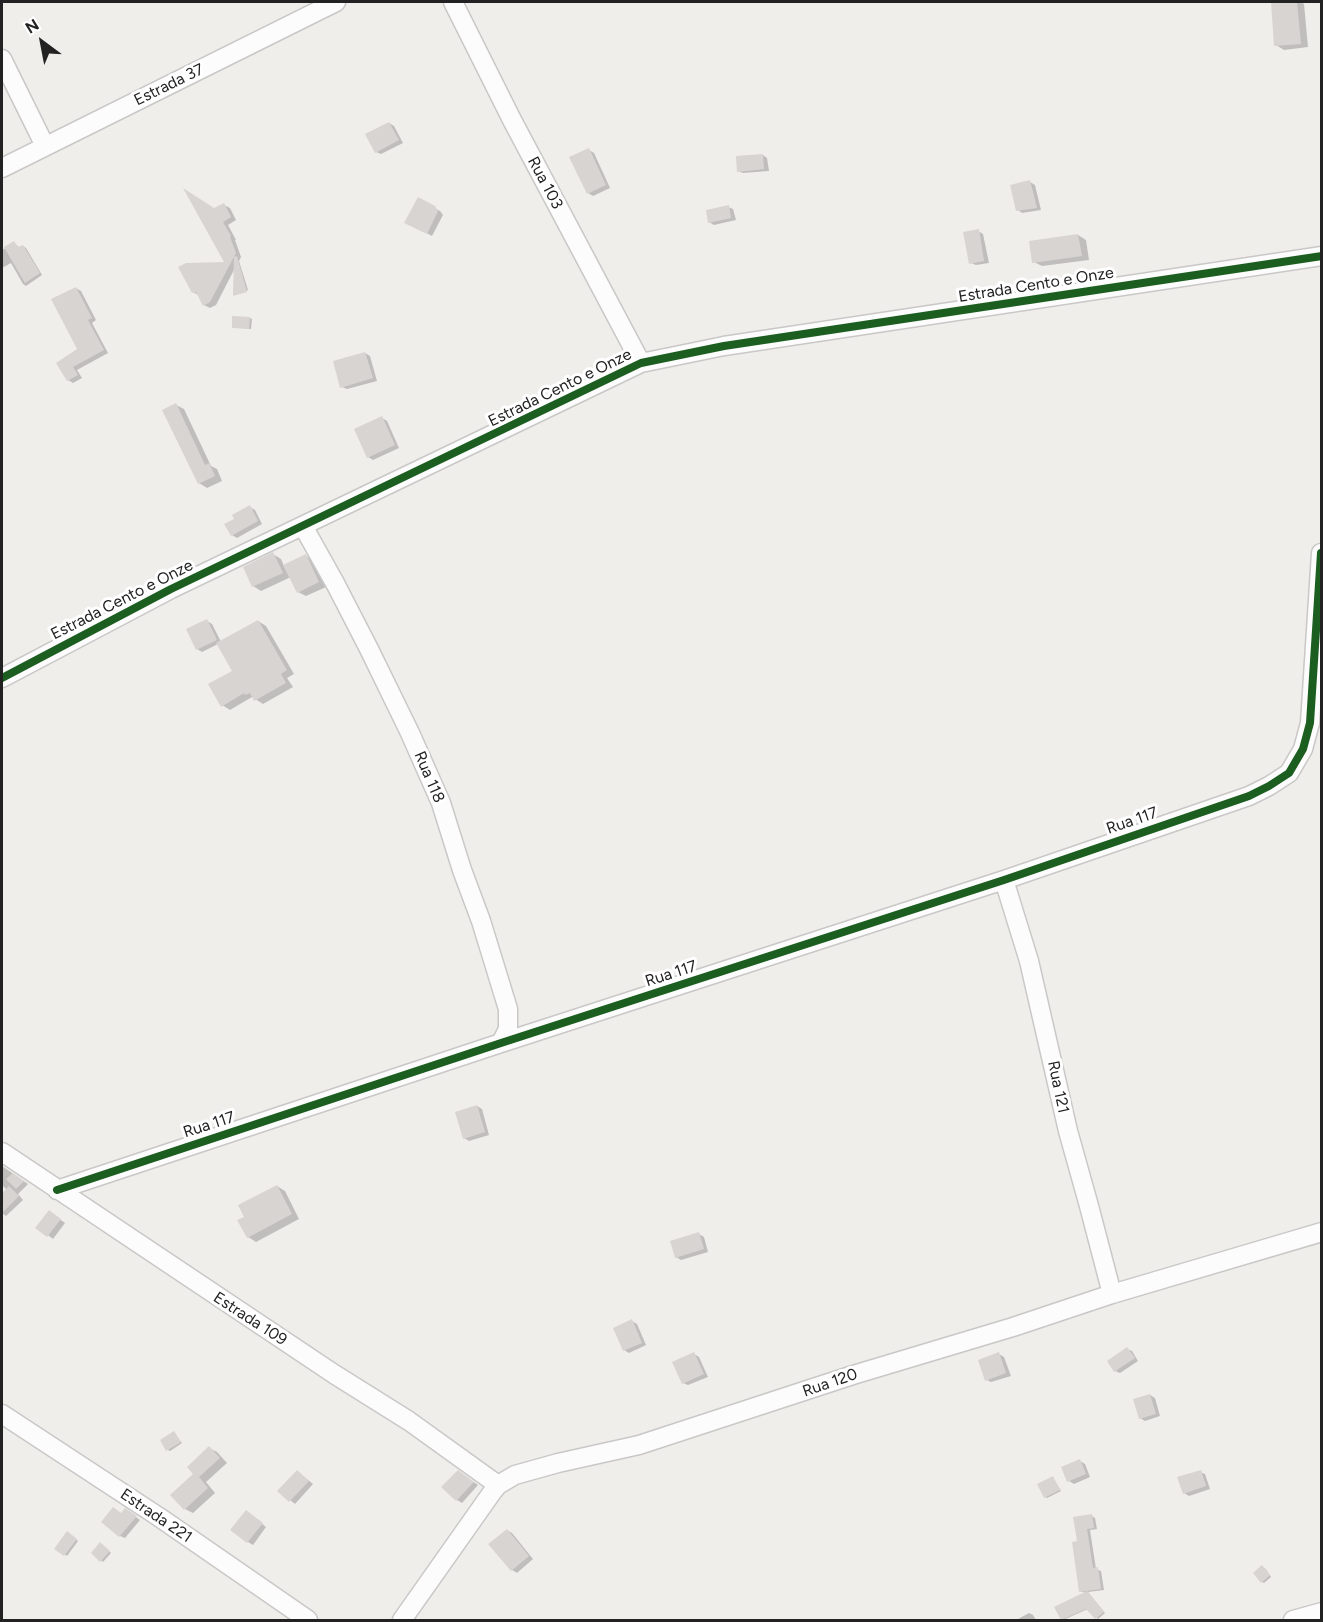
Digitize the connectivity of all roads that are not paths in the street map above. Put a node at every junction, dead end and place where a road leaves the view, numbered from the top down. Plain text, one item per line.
1 (336, 2) edge
2 (453, 2) edge
3 (2, 59) edge
4 (45, 146) junction
5 (2, 168) edge
6 (1322, 256) edge
7 (641, 363) junction
8 (303, 526) junction
9 (1321, 553) edge
10 (2, 678) edge
11 (1004, 880) junction
12 (501, 1043) junction
13 (2, 1152) edge
14 (57, 1190) junction
15 (1322, 1232) edge
16 (1112, 1294) junction
17 (2, 1414) edge
18 (498, 1485) junction
19 (1322, 1612) edge
20 (308, 1620) edge
21 (402, 1620) edge
22 (1293, 1620) edge

1 - 4 street, Estrada 37
2 - 7 street, Rua 103
3 - 4 street
4 - 5 street, Estrada 37
6 - 7 street, Estrada Cento e Onze
7 - 8 street, Estrada Cento e Onze
8 - 10 street, Estrada Cento e Onze
8 - 12 street, Rua 118
9 - 11 street, Rua 117
11 - 12 street, Rua 117
11 - 16 street, Rua 121
12 - 14 street, Rua 117
13 - 14 street, Estrada 109
14 - 18 street, Estrada 109
15 - 16 street, Rua 120
16 - 18 street, Rua 120
17 - 20 street, Estrada 221
18 - 21 street, Rua 120
19 - 22 street

